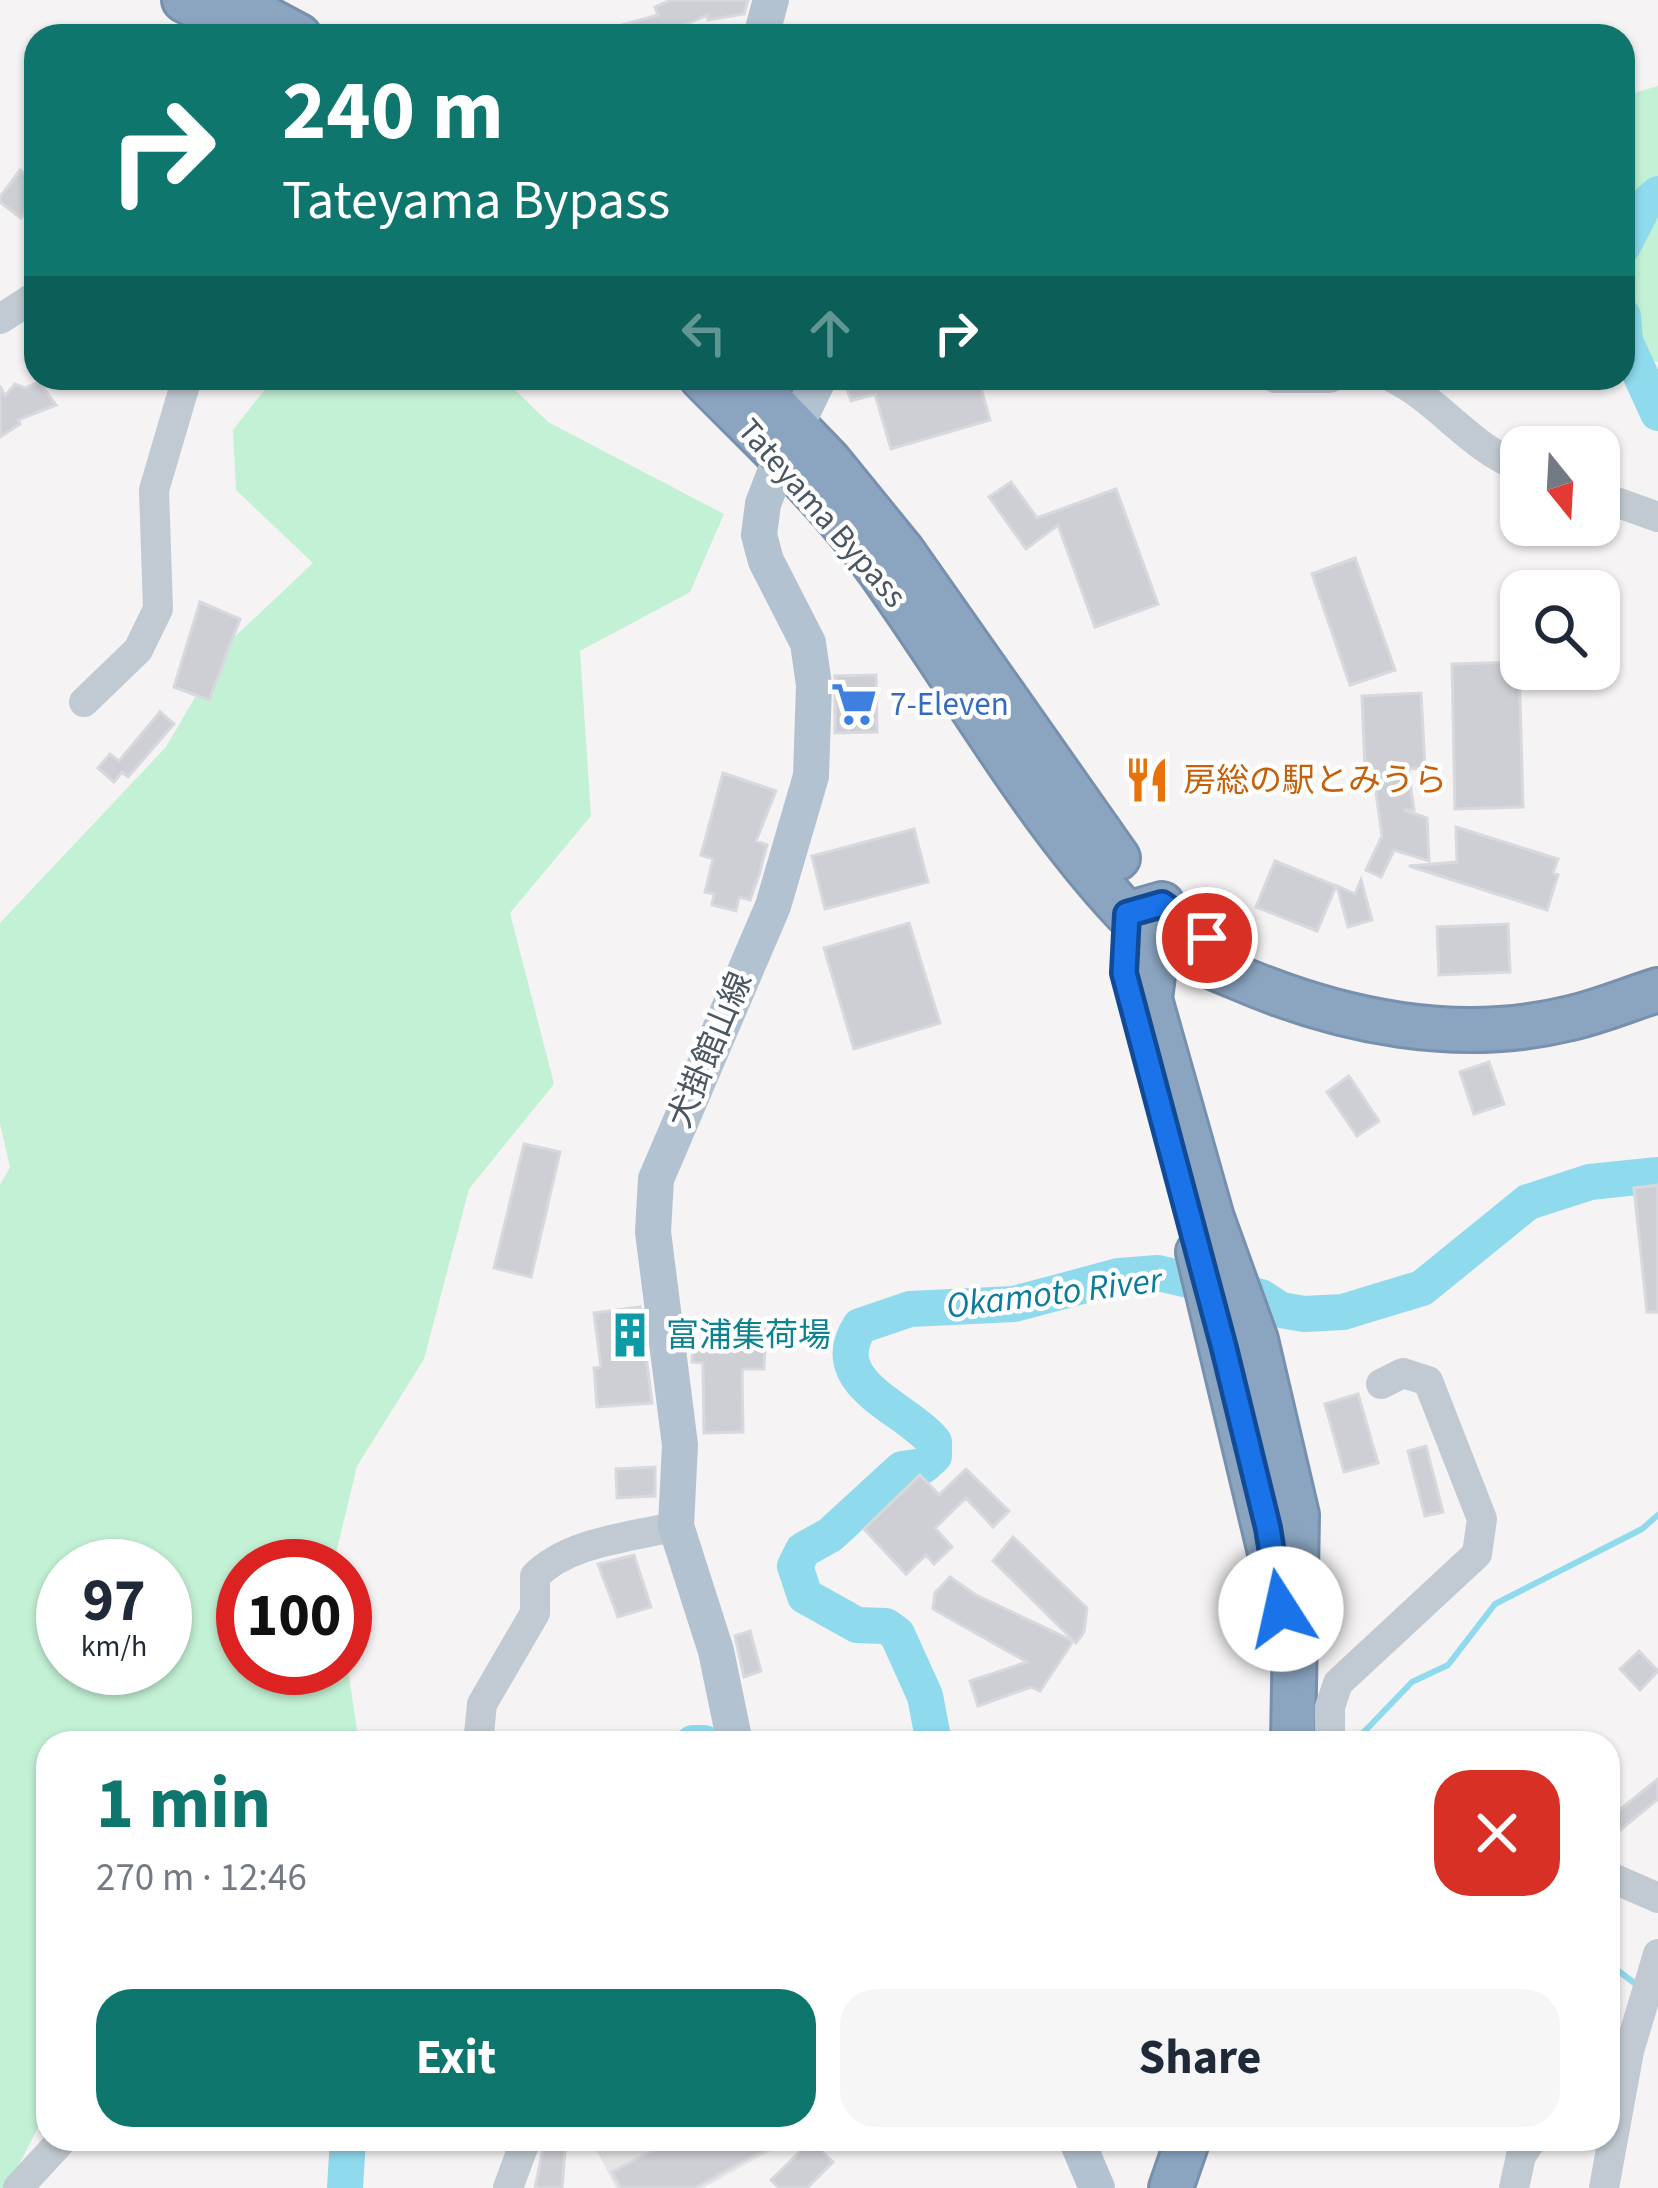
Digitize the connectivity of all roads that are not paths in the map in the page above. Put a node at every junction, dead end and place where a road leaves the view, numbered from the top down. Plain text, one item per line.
1 (184, 0) edge
2 (233, 0) edge
3 (231, 24) edge
4 (276, 24) edge
5 (183, 390) edge
6 (718, 390) edge
7 (756, 390) edge
8 (814, 390) edge
9 (1414, 390) edge
10 (789, 444) junction
11 (1500, 455) edge
12 (1620, 503) edge
13 (1658, 517) edge
14 (84, 702) dead end
15 (1150, 920) junction
16 (1658, 990) edge
17 (1381, 1384) dead end
18 (676, 1526) junction
19 (1312, 1698) junction
20 (479, 1731) edge
21 (733, 1731) edge
22 (1298, 1731) edge
23 (1325, 1731) edge
24 (1620, 1881) edge
25 (1658, 1898) edge
26 (1658, 1954) edge
27 (1620, 2055) edge
28 (52, 2151) edge
29 (522, 2151) edge
30 (1081, 2151) edge
31 (1184, 2151) edge
32 (1524, 2151) edge
33 (1608, 2151) edge
34 (18, 2188) edge
35 (508, 2188) edge
36 (1097, 2188) edge
37 (1171, 2188) edge
38 (1514, 2188) edge
39 (1604, 2188) edge

1 - 3 highway
2 - 4 highway
5 - 14 street
6 - 10 highway, Tateyama Bypass
7 - 10 highway, Tateyama Bypass
8 - 10 main road, 犬掛館山線
9 - 11 street
10 - 15 highway, Tateyama Bypass
10 - 18 main road, 犬掛館山線
12 - 13 street
15 - 16 highway, Tateyama Bypass
15 - 19 highway
17 - 19 street
18 - 20 street
18 - 21 main road, 犬掛館山線
19 - 22 highway
19 - 23 street
24 - 25 street
26 - 27 street
28 - 34 street
29 - 35 street
30 - 36 main road
31 - 37 highway
32 - 38 street
33 - 39 street

